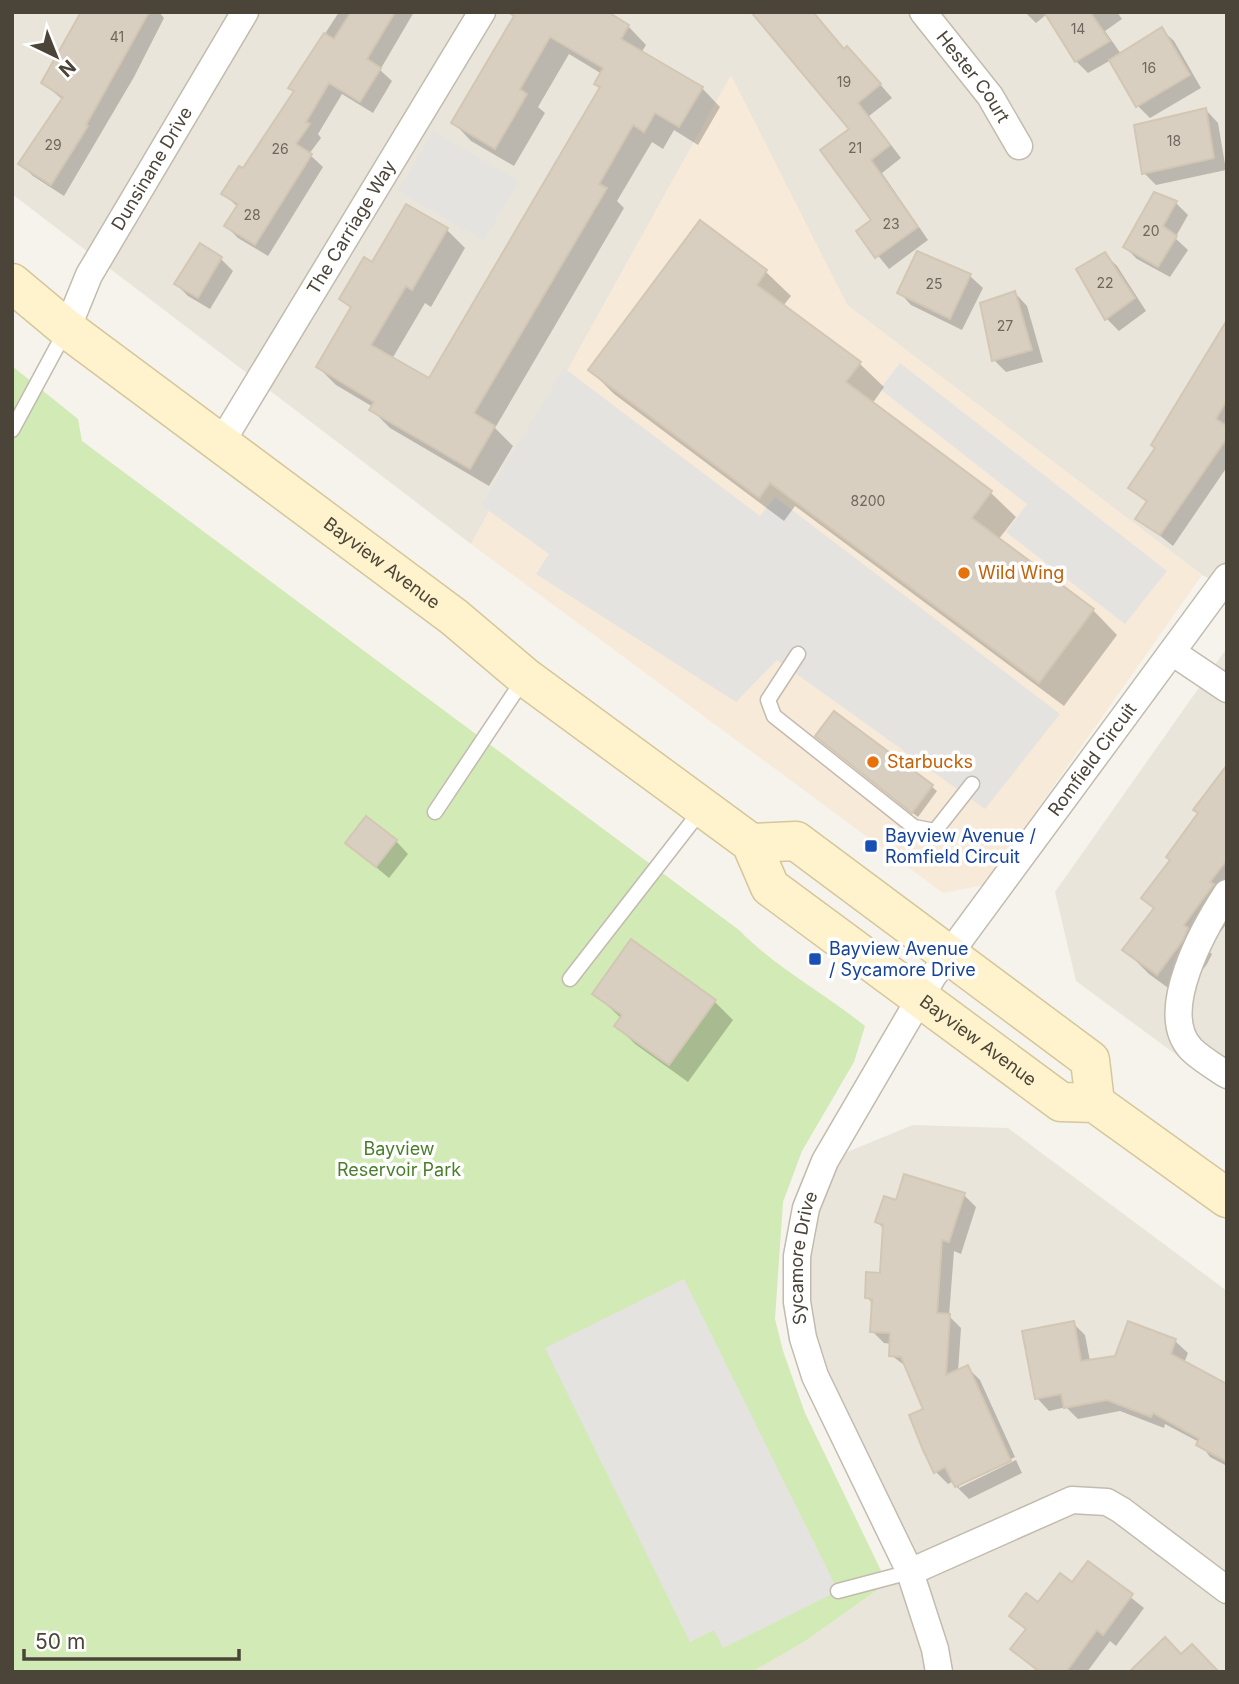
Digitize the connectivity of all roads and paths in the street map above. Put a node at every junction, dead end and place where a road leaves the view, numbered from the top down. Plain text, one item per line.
1 (245, 12) edge
2 (482, 12) edge
3 (923, 12) edge
4 (1018, 146) dead end
5 (12, 283) edge
6 (67, 329) junction
7 (12, 430) edge
8 (221, 443) junction
9 (1227, 577) edge
10 (1172, 652) junction
11 (798, 654) dead end
12 (525, 677) junction
13 (1227, 689) edge
14 (972, 784) dead end
15 (704, 807) junction
16 (435, 812) dead end
17 (751, 843) junction
18 (1227, 893) edge
19 (934, 976) junction
20 (570, 979) dead end
21 (1227, 1075) edge
22 (1095, 1103) junction
23 (1227, 1198) edge
24 (910, 1572) junction
25 (1227, 1590) edge
26 (838, 1591) dead end
27 (939, 1672) edge

1 - 6 street, Dunsinane Drive
2 - 8 street, The Carriage Way
3 - 4 street, Hester Court
5 - 6 main road, Bayview Avenue
6 - 7 lane
6 - 8 main road, Bayview Avenue
8 - 12 main road, Bayview Avenue
9 - 10 street, Romfield Circuit
10 - 13 street
10 - 19 street, Romfield Circuit
11 - 14 lane
12 - 15 main road, Bayview Avenue
12 - 16 lane
15 - 17 main road, Bayview Avenue
15 - 20 lane
17 - 19 main road, Bayview Avenue
17 - 19 main road, Bayview Avenue
18 - 21 street
19 - 22 main road, Bayview Avenue
19 - 22 main road, Bayview Avenue
19 - 24 street, Sycamore Drive
22 - 23 main road
24 - 25 street
24 - 26 lane
24 - 27 street, Sycamore Drive

